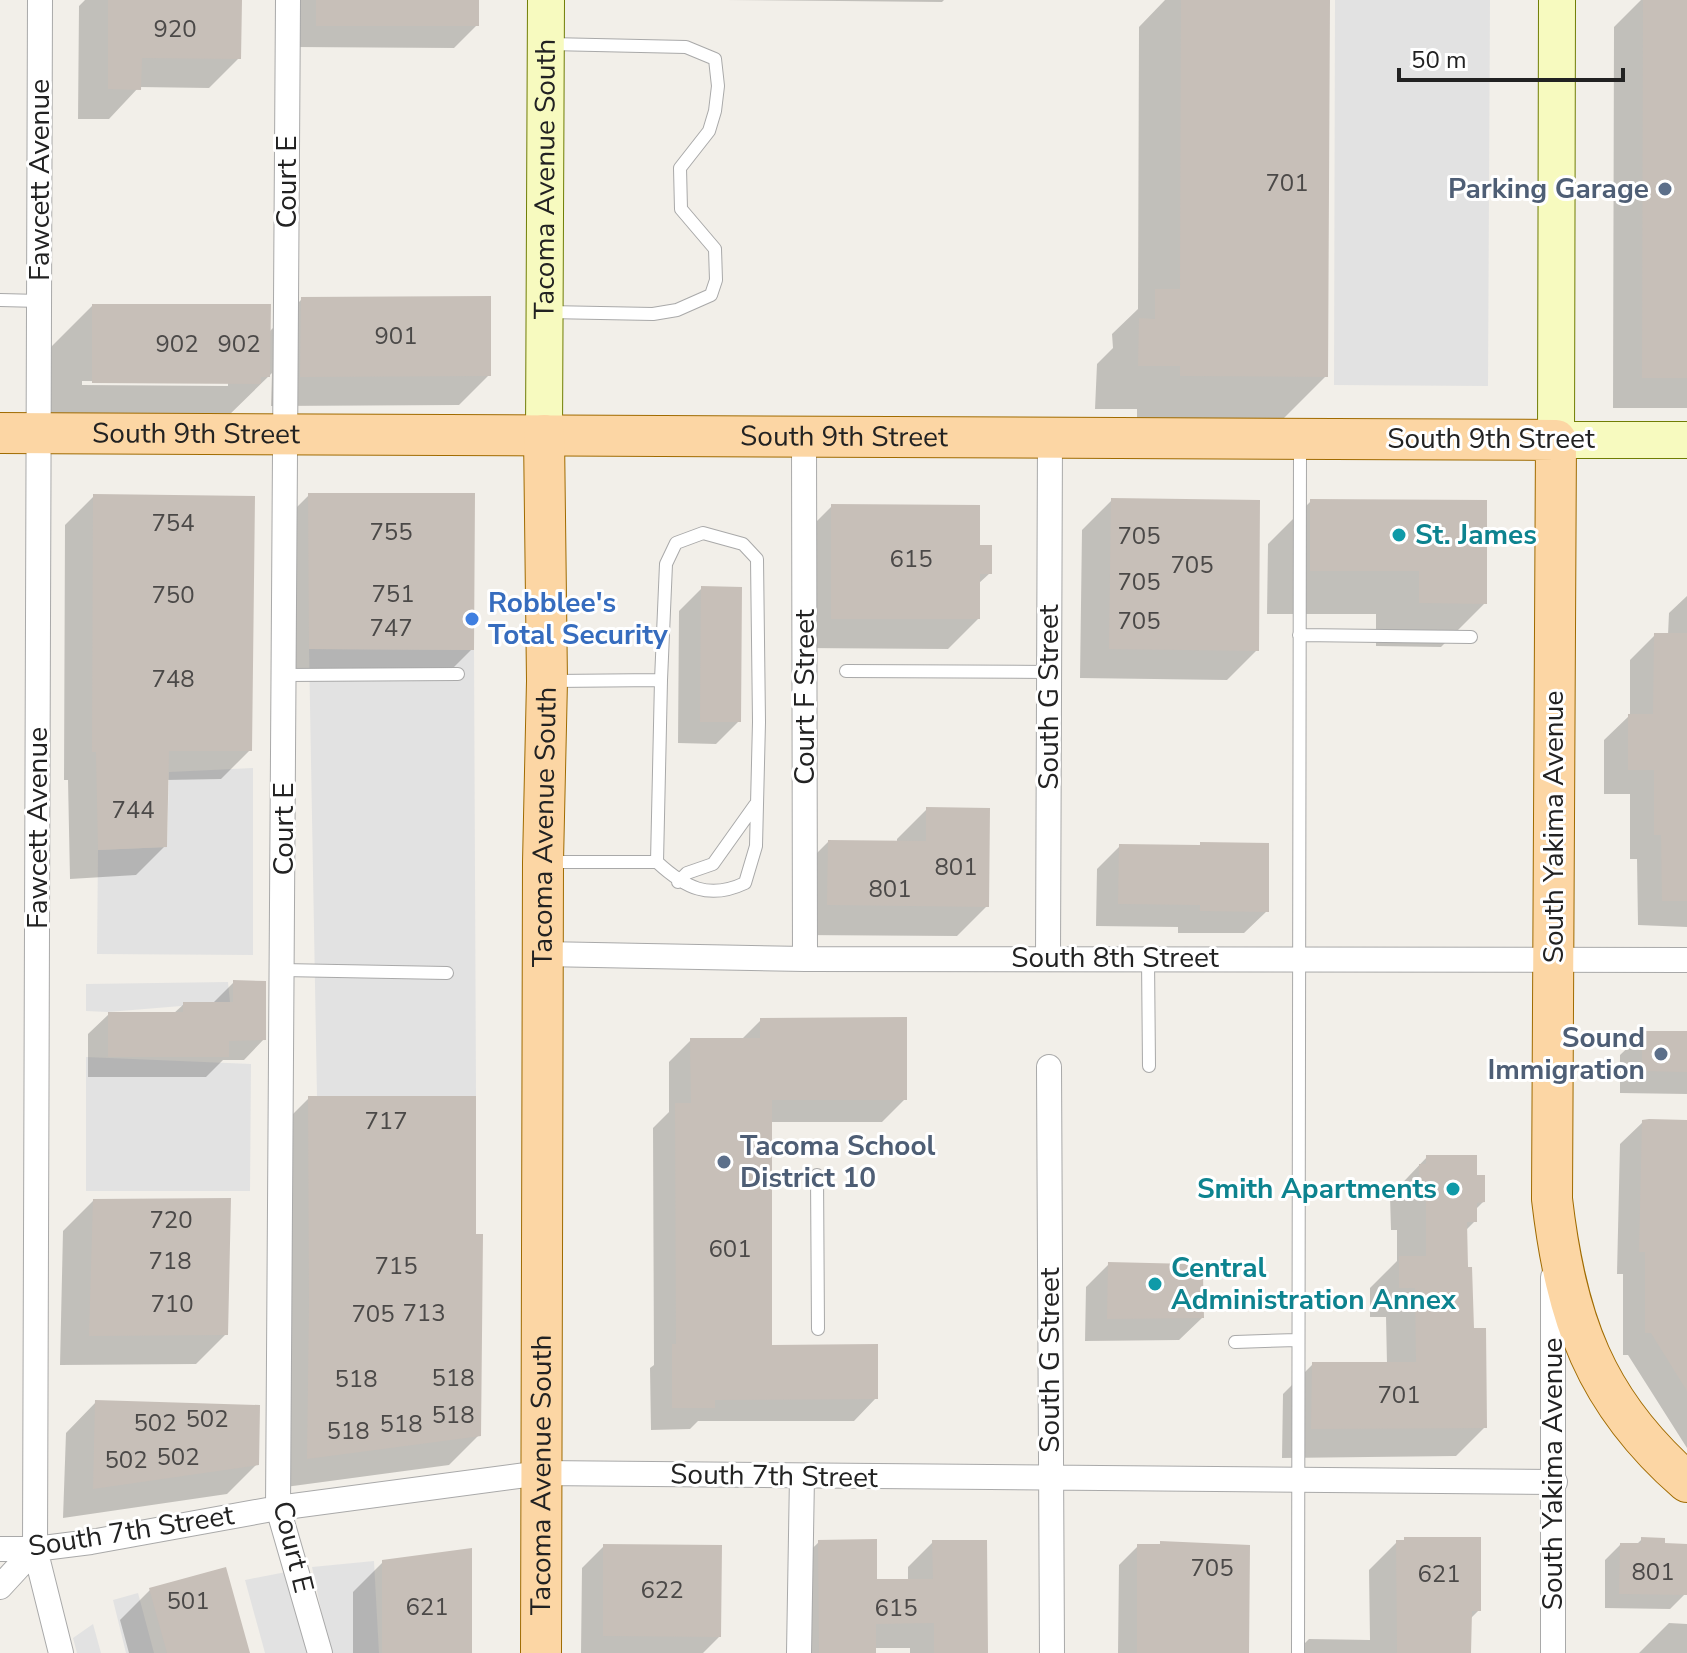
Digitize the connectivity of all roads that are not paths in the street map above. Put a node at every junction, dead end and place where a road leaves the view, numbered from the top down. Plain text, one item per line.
1 (40, 0) edge
2 (288, 0) edge
3 (546, 0) edge
4 (1557, 0) edge
5 (545, 44) junction
6 (0, 300) edge
7 (40, 301) junction
8 (544, 312) junction
9 (0, 433) edge
10 (39, 433) junction
11 (287, 434) junction
12 (544, 435) junction
13 (804, 436) junction
14 (1050, 437) junction
15 (1300, 438) junction
16 (1556, 440) junction
17 (1687, 440) edge
18 (1299, 635) junction
19 (1471, 637) dead end
20 (846, 671) dead end
21 (1049, 672) junction
22 (458, 674) dead end
23 (285, 675) junction
24 (661, 680) junction
25 (547, 681) junction
26 (757, 803) junction
27 (543, 862) junction
28 (657, 862) junction
29 (678, 882) junction
30 (543, 954) junction
31 (1048, 958) junction
32 (1148, 958) junction
33 (1299, 958) junction
34 (805, 959) junction
35 (1554, 959) junction
36 (1687, 960) edge
37 (282, 970) junction
38 (447, 973) dead end
39 (1149, 1066) dead end
40 (1049, 1067) dead end
41 (817, 1175) dead end
42 (1552, 1199) junction
43 (818, 1329) dead end
44 (1297, 1340) junction
45 (1235, 1342) dead end
46 (541, 1473) junction
47 (802, 1476) junction
48 (1051, 1479) junction
49 (1297, 1479) junction
50 (1555, 1482) junction
51 (1687, 1482) edge
52 (278, 1508) junction
53 (0, 1549) edge
54 (35, 1549) junction
55 (0, 1587) edge
56 (61, 1653) edge
57 (320, 1653) edge
58 (541, 1653) edge
59 (799, 1653) edge
60 (1052, 1653) edge
61 (1298, 1653) edge
62 (1553, 1653) edge

1 - 7 street, Fawcett Avenue
2 - 11 street, Court E
3 - 5 main road, Tacoma Avenue South
4 - 16 main road, South Yakima Avenue
5 - 8 main road, Tacoma Avenue South
5 - 8 lane
6 - 7 lane
7 - 10 street, Fawcett Avenue
8 - 12 main road, Tacoma Avenue South
9 - 10 main road, South 9th Street
10 - 11 main road, South 9th Street
10 - 54 street, Fawcett Avenue
11 - 12 main road, South 9th Street
11 - 23 street, Court E
12 - 13 main road, South 9th Street
12 - 25 main road, Tacoma Avenue South
13 - 14 main road, South 9th Street
13 - 34 street, Court F Street
14 - 15 main road, South 9th Street
14 - 21 street, South G Street
15 - 16 main road, South 9th Street
15 - 18 lane
16 - 17 main road, South 9th Street
16 - 35 main road, South Yakima Avenue
18 - 19 lane
18 - 33 lane
20 - 21 lane
21 - 31 street, South G Street
22 - 23 lane
23 - 37 street, Court E
24 - 25 lane
24 - 26 lane
24 - 28 lane
25 - 27 main road, Tacoma Avenue South
26 - 29 lane
26 - 29 lane
27 - 28 lane
27 - 30 main road, Tacoma Avenue South
28 - 29 lane
30 - 34 street, South 8th Street
30 - 46 main road, Tacoma Avenue South
31 - 32 street, South 8th Street
31 - 34 street, South 8th Street
32 - 33 street, South 8th Street
32 - 39 lane
33 - 35 street, South 8th Street
33 - 44 lane
35 - 36 street, South 8th Street
35 - 42 main road, South Yakima Avenue
37 - 38 lane
37 - 52 street, Court E
40 - 48 street, South G Street
41 - 43 lane
42 - 50 street, South Yakima Avenue
42 - 51 main road
44 - 45 lane
44 - 49 lane
46 - 47 street, South 7th Street
46 - 52 street, South 7th Street
46 - 58 main road, Tacoma Avenue South
47 - 48 street, South 7th Street
47 - 59 street
48 - 49 street, South 7th Street
48 - 60 street, South G Street
49 - 50 street, South 7th Street
49 - 61 lane
50 - 62 street, South Yakima Avenue
52 - 54 street, South 7th Street
52 - 57 street, Court E
53 - 54 street, South 7th Street
54 - 55 street
54 - 56 street, Fawcett Avenue

